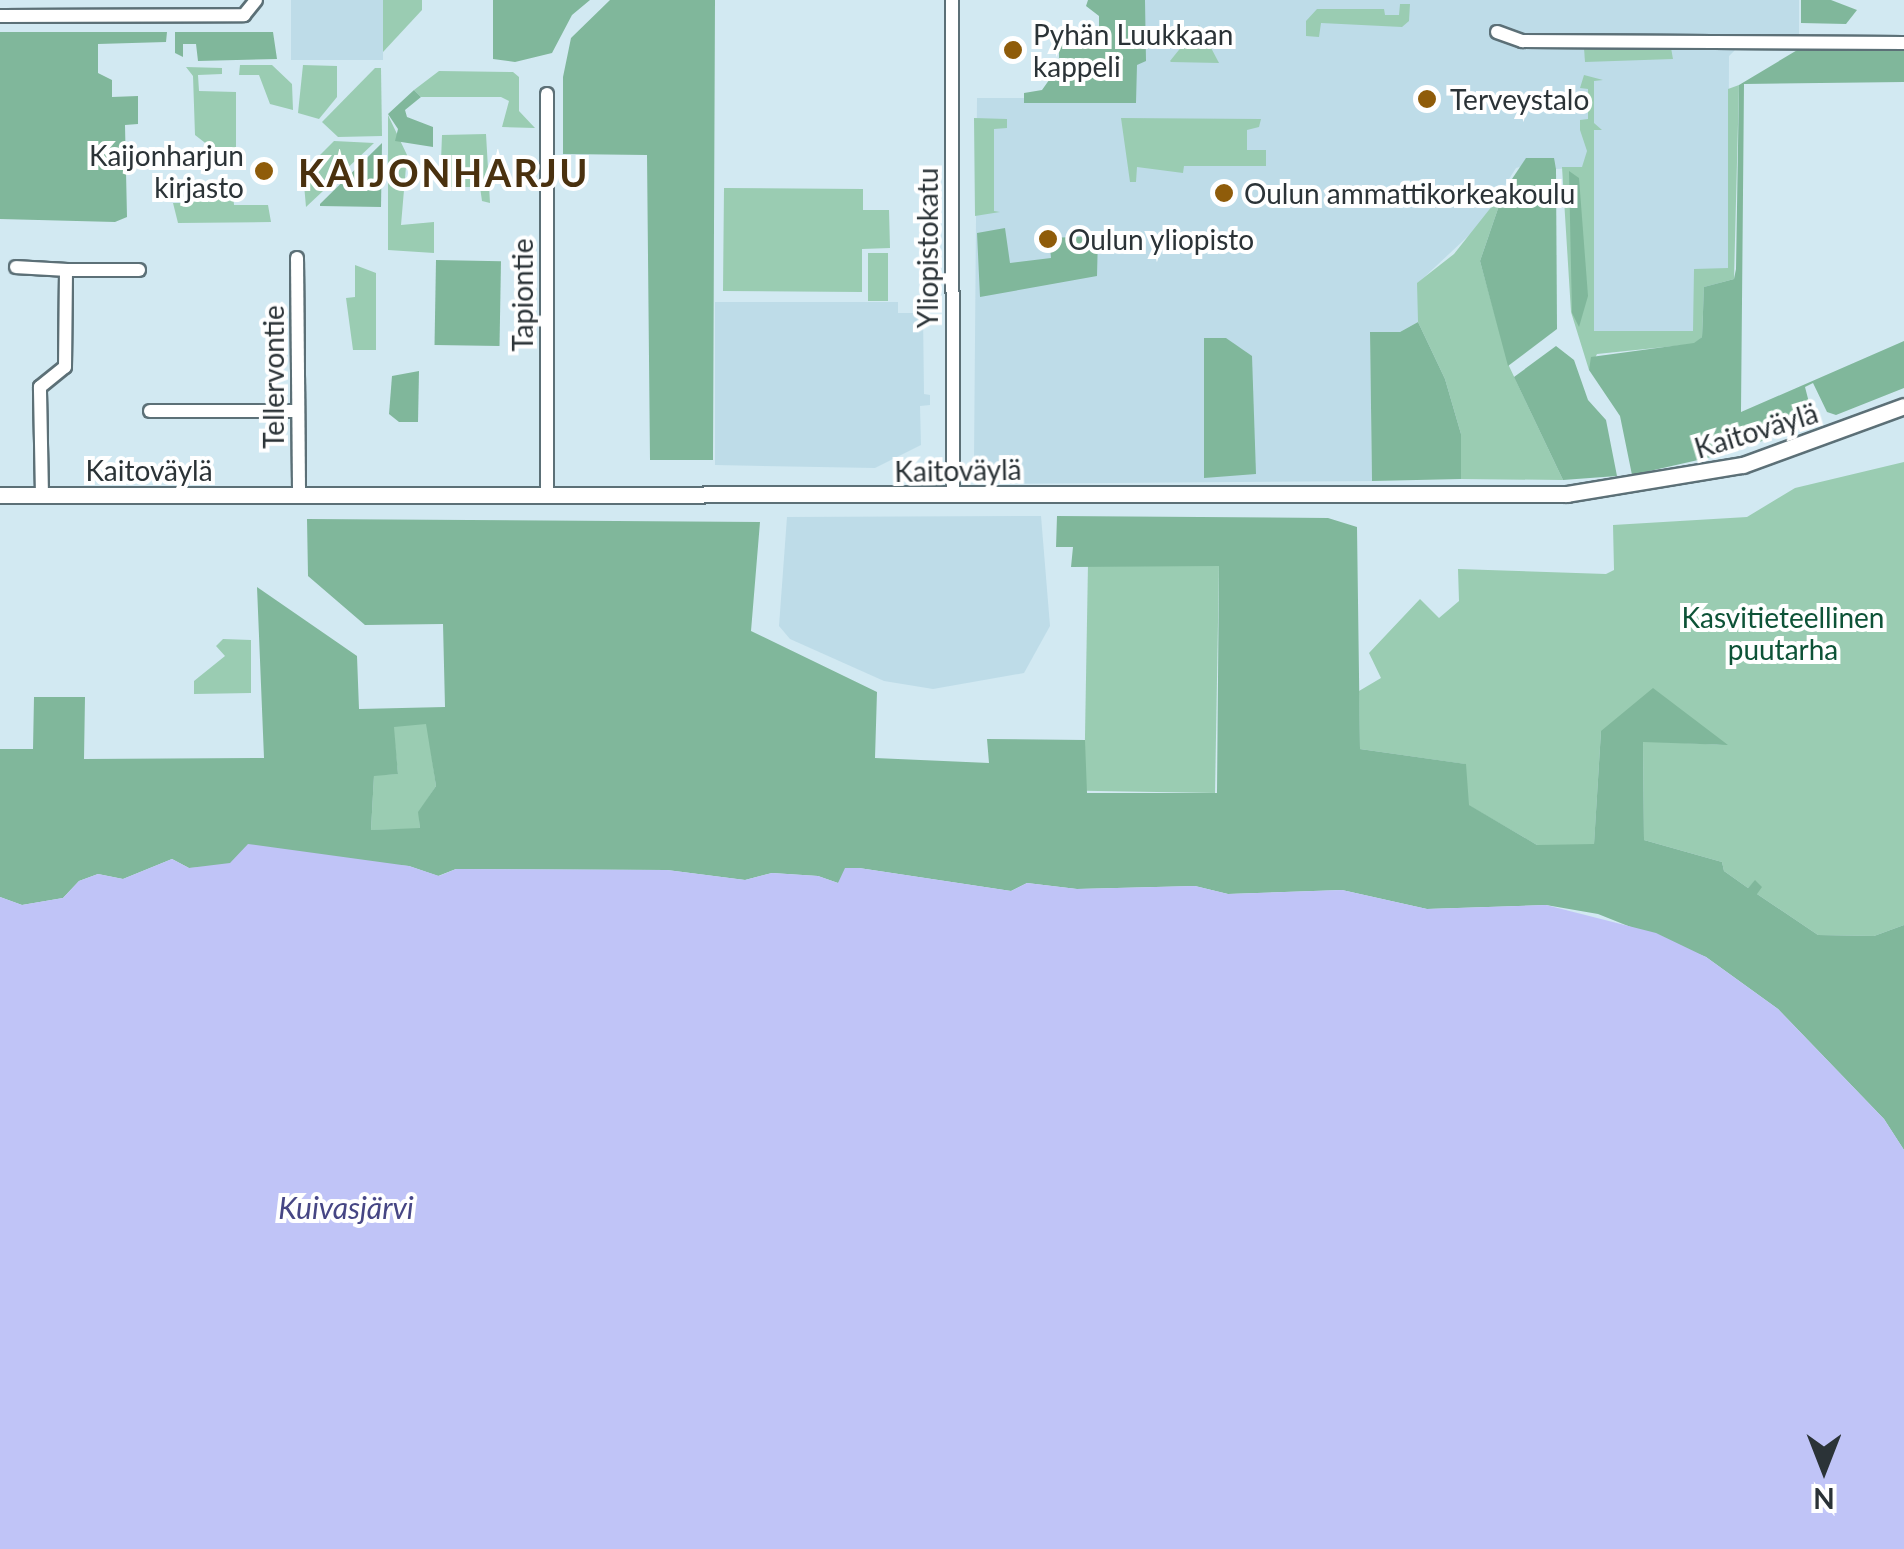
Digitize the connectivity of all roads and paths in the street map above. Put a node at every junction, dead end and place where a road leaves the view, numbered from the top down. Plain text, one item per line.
1 (256, 0) edge
2 (952, 0) edge
3 (0, 16) edge
4 (1497, 32) dead end
5 (1904, 43) edge
6 (547, 94) dead end
7 (298, 258) dead end
8 (16, 268) dead end
9 (66, 270) junction
10 (139, 270) dead end
11 (1904, 406) edge
12 (150, 411) dead end
13 (298, 411) junction
14 (0, 495) edge
15 (42, 495) junction
16 (300, 496) junction
17 (548, 496) junction
18 (953, 496) junction

1 - 3 street
2 - 18 street, Yliopistokatu
4 - 5 street
6 - 17 street, Tapiontie
7 - 13 street, Tellervontie
8 - 9 street
9 - 10 street
9 - 15 street
11 - 18 street, Kaitoväylä
12 - 13 street
13 - 16 street, Tellervontie
14 - 15 street, Kaitoväylä
15 - 16 street, Kaitoväylä
16 - 17 street, Kaitoväylä
17 - 18 street, Kaitoväylä

